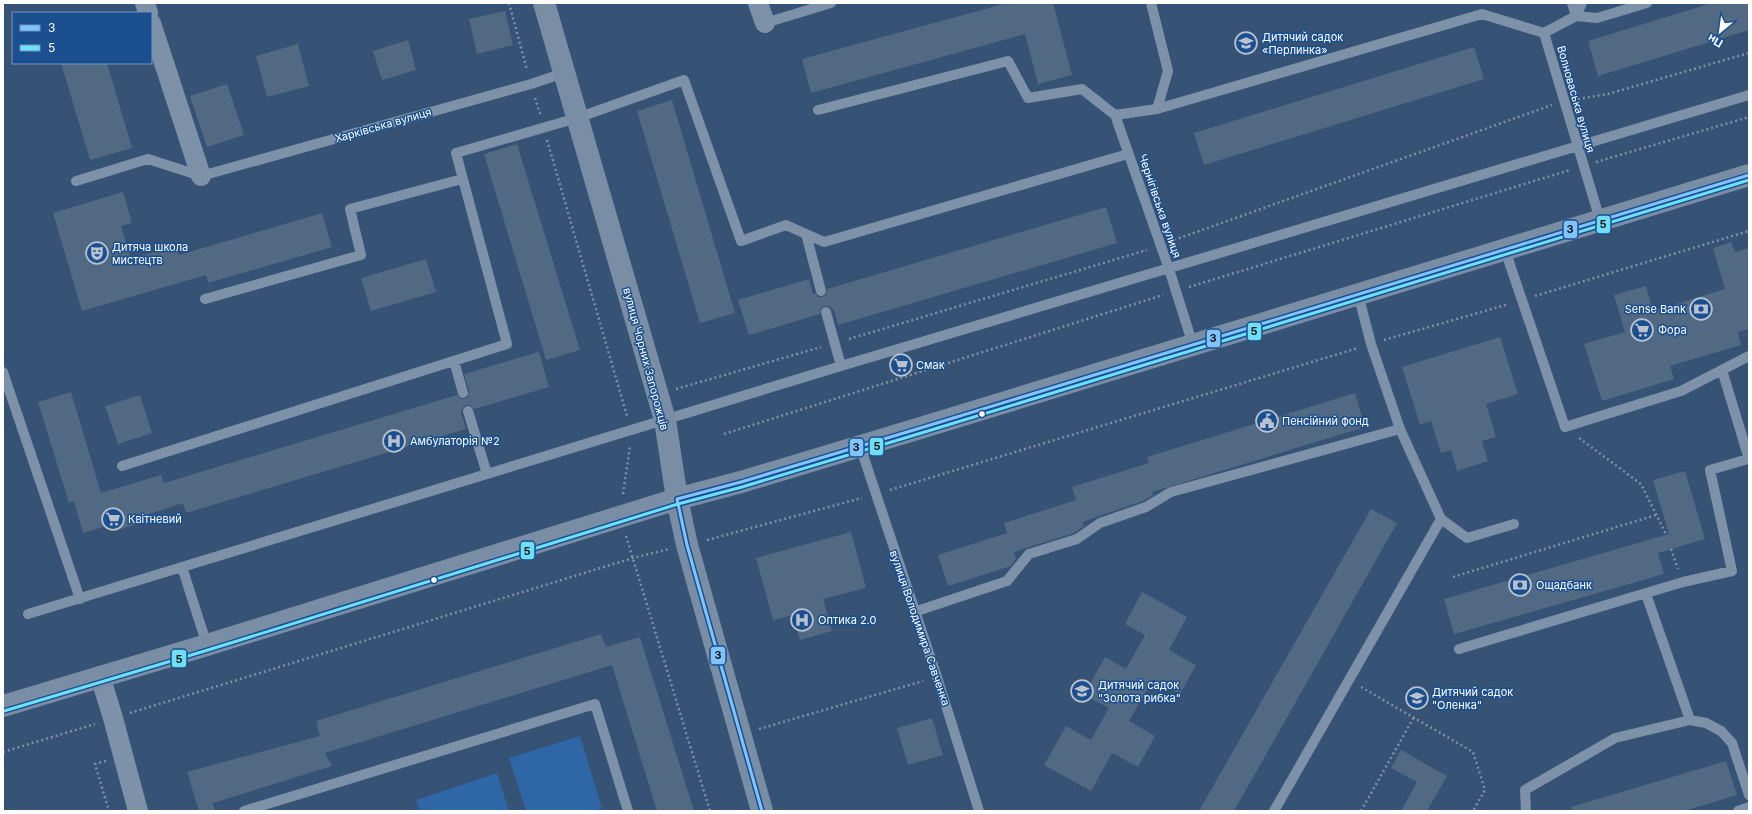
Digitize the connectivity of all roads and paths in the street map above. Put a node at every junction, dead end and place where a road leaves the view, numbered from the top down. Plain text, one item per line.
1 (509, 3) edge
2 (544, 3) edge
3 (758, 3) edge
4 (832, 3) edge
5 (1151, 3) edge
6 (1572, 3) edge
7 (1582, 3) edge
8 (1647, 3) edge
9 (1576, 16) junction
10 (765, 23) joint
11 (152, 25) edge
12 (1544, 33) junction
13 (1749, 53) edge
14 (564, 73) junction
15 (531, 84) junction
16 (1749, 95) edge
17 (1564, 101) junction
18 (1157, 109) junction
19 (818, 110) dead end
20 (1115, 115) junction
21 (1749, 117) edge
22 (577, 118) junction
23 (544, 127) junction
24 (1577, 146) junction
25 (1128, 154) junction
26 (1583, 166) junction
27 (1749, 175) edge
28 (202, 176) junction
29 (462, 180) junction
30 (76, 181) dead end
31 (1600, 220) junction
32 (806, 234) junction
33 (1161, 245) junction
34 (1505, 250) junction
35 (1169, 269) junction
36 (821, 291) dead end
37 (1176, 291) junction
38 (1358, 294) junction
39 (205, 300) dead end
40 (826, 312) dead end
41 (835, 343) junction
42 (1193, 345) junction
43 (1749, 356) edge
44 (454, 361) junction
45 (841, 366) junction
46 (1722, 370) junction
47 (3, 372) edge
48 (463, 394) dead end
49 (657, 394) junction
50 (468, 411) dead end
51 (665, 420) junction
52 (1565, 427) junction
53 (632, 430) junction
54 (1400, 430) junction
55 (724, 434) dead end
56 (860, 446) junction
57 (1749, 459) edge
58 (122, 466) dead end
59 (487, 474) junction
60 (677, 499) junction
61 (1656, 515) junction
62 (620, 516) junction
63 (1441, 519) junction
64 (1514, 524) dead end
65 (1666, 534) dead end
66 (1671, 549) dead end
67 (182, 567) junction
68 (1454, 577) dead end
69 (1683, 582) junction
70 (1646, 594) junction
71 (80, 599) junction
72 (914, 612) junction
73 (28, 614) dead end
74 (207, 645) junction
75 (1459, 649) dead end
76 (100, 676) junction
77 (937, 677) junction
78 (1349, 680) junction
79 (3, 706) edge
80 (1414, 717) junction
81 (1690, 720) junction
82 (740, 734) junction
83 (123, 756) junction
84 (1749, 795) edge
85 (1749, 807) edge
86 (109, 811) edge
87 (138, 811) edge
88 (244, 811) edge
89 (628, 811) edge
90 (710, 811) edge
91 (762, 811) edge
92 (979, 811) edge
93 (1274, 811) edge
94 (1361, 811) edge
95 (1474, 811) edge
96 (1526, 811) edge
97 (1738, 811) edge

1 - 15 path
2 - 14 main road, вулиця Чорних Запорожців
3 - 10 street
4 - 10 lane
5 - 18 lane
6 - 9 lane
7 - 9 lane
8 - 9 lane
9 - 12 lane
11 - 28 street
12 - 17 lane, Волноваська вулиця
12 - 18 lane
13 - 17 path
14 - 15 lane, Харківська вулиця
14 - 22 main road, вулиця Чорних Запорожців
15 - 23 path
15 - 28 lane, Харківська вулиця
16 - 24 lane
17 - 24 lane, Волноваська вулиця
17 - 33 path
18 - 20 lane
19 - 20 lane
20 - 25 lane, Чернігівська вулиця
21 - 26 path
22 - 23 lane
22 - 32 lane
22 - 49 main road, вулиця Чорних Запорожців
23 - 29 lane
23 - 53 path
24 - 26 lane, Волноваська вулиця
24 - 35 lane
25 - 32 lane
25 - 33 lane, Чернігівська вулиця
26 - 31 lane, Волноваська вулиця
26 - 37 path
27 - 31 main road
28 - 30 lane
29 - 39 lane
29 - 44 lane
31 - 34 main road
32 - 36 lane
33 - 35 lane, Чернігівська вулиця
33 - 41 path
34 - 38 main road
34 - 52 lane
35 - 37 lane, Чернігівська вулиця
35 - 45 lane
37 - 42 lane, Чернігівська вулиця
37 - 55 path
38 - 42 main road
38 - 54 lane
40 - 41 lane
41 - 45 lane
41 - 49 path
42 - 56 main road
43 - 46 lane
44 - 48 lane
44 - 58 lane
45 - 51 lane
46 - 52 lane
46 - 57 lane
47 - 71 lane
49 - 51 main road, вулиця Чорних Запорожців
50 - 59 lane
51 - 53 lane
51 - 60 main road, вулиця Чорних Запорожців
52 - 61 path
53 - 59 lane
53 - 62 path
54 - 63 lane
54 - 72 lane
56 - 60 main road
56 - 72 lane, вулиця Володимира Савченка
57 - 69 lane
59 - 67 lane
60 - 62 main road
60 - 82 main road, вулиця Чорних Запорожців
61 - 65 path
61 - 68 path
62 - 74 main road
62 - 90 path
63 - 64 lane
63 - 78 lane
66 - 69 path
67 - 71 lane
67 - 74 lane
69 - 70 lane
70 - 75 lane
70 - 81 lane
71 - 73 lane
72 - 77 lane, вулиця Володимира Савченка
74 - 76 main road
76 - 79 main road
76 - 83 street
77 - 82 path
77 - 92 lane, вулиця Володимира Савченка
78 - 80 path
78 - 93 lane
80 - 94 path
80 - 95 path
81 - 84 lane
81 - 96 lane
82 - 91 main road, вулиця Чорних Запорожців
83 - 86 path
83 - 87 street
85 - 97 lane
88 - 89 lane

